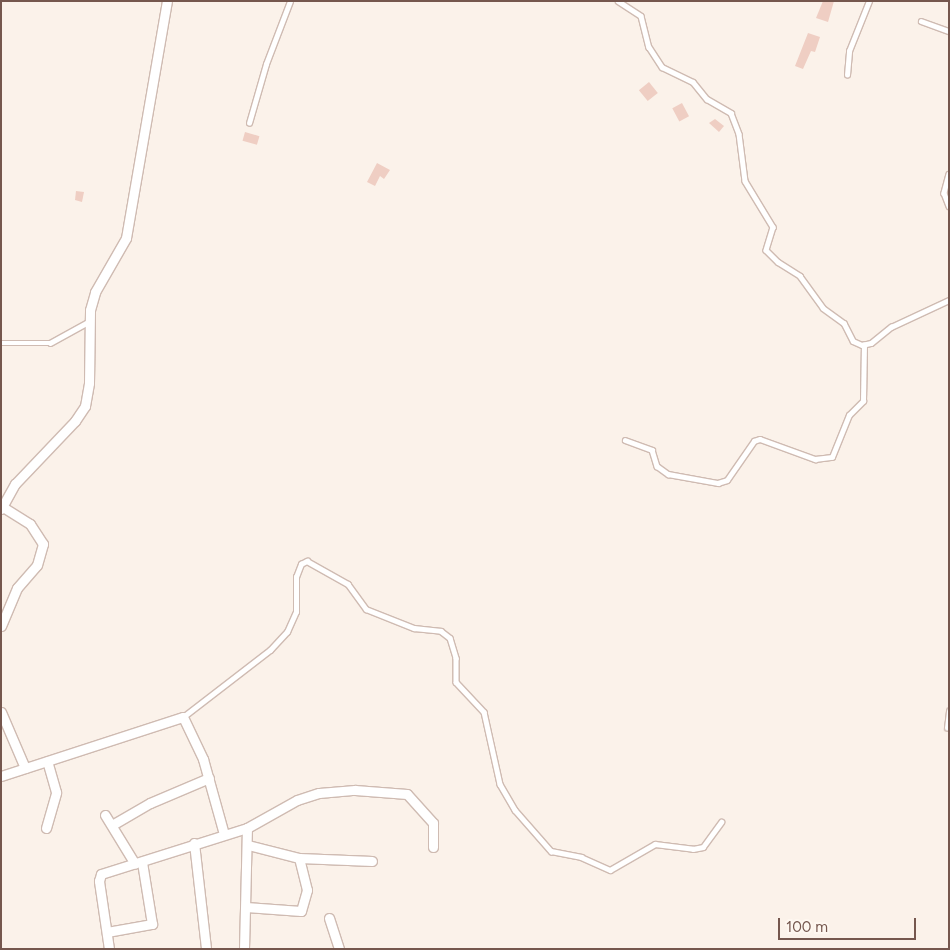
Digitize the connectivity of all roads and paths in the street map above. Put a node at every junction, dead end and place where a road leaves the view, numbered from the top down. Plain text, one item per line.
1 (167, 1) edge
2 (290, 1) edge
3 (618, 1) edge
4 (869, 1) edge
5 (921, 21) dead end
6 (949, 31) edge
7 (847, 75) dead end
8 (249, 123) dead end
9 (949, 174) edge
10 (949, 206) edge
11 (949, 300) edge
12 (88, 322) junction
13 (1, 343) edge
14 (864, 345) junction
15 (625, 440) dead end
16 (2, 508) edge
17 (1, 626) edge
18 (949, 710) edge
19 (1, 712) edge
20 (184, 717) junction
21 (947, 728) dead end
22 (47, 761) junction
23 (25, 768) junction
24 (1, 776) edge
25 (209, 778) junction
26 (105, 815) dead end
27 (720, 822) dead end
28 (112, 825) junction
29 (46, 828) dead end
30 (248, 828) junction
31 (224, 834) junction
32 (194, 843) junction
33 (248, 845) junction
34 (433, 847) dead end
35 (299, 858) junction
36 (372, 861) dead end
37 (138, 863) junction
38 (246, 907) junction
39 (329, 918) dead end
40 (107, 932) junction
41 (109, 949) edge
42 (206, 949) edge
43 (244, 949) edge
44 (338, 949) edge

1 - 12 street
2 - 8 lane
3 - 14 lane
4 - 7 lane
5 - 6 lane
9 - 10 lane
11 - 14 lane
12 - 13 lane
12 - 16 street
14 - 15 lane
16 - 17 street
18 - 21 lane
19 - 23 street
20 - 22 street
20 - 25 street
20 - 27 lane
22 - 23 street
22 - 29 street
23 - 24 street
25 - 28 street
25 - 31 street
26 - 28 street
28 - 37 street
30 - 31 street
30 - 33 street
30 - 34 street
31 - 32 street
32 - 37 street
32 - 42 street
33 - 35 street
33 - 38 street
35 - 36 street
35 - 38 street
37 - 40 street
37 - 40 street
38 - 43 street
39 - 44 street
40 - 41 street

